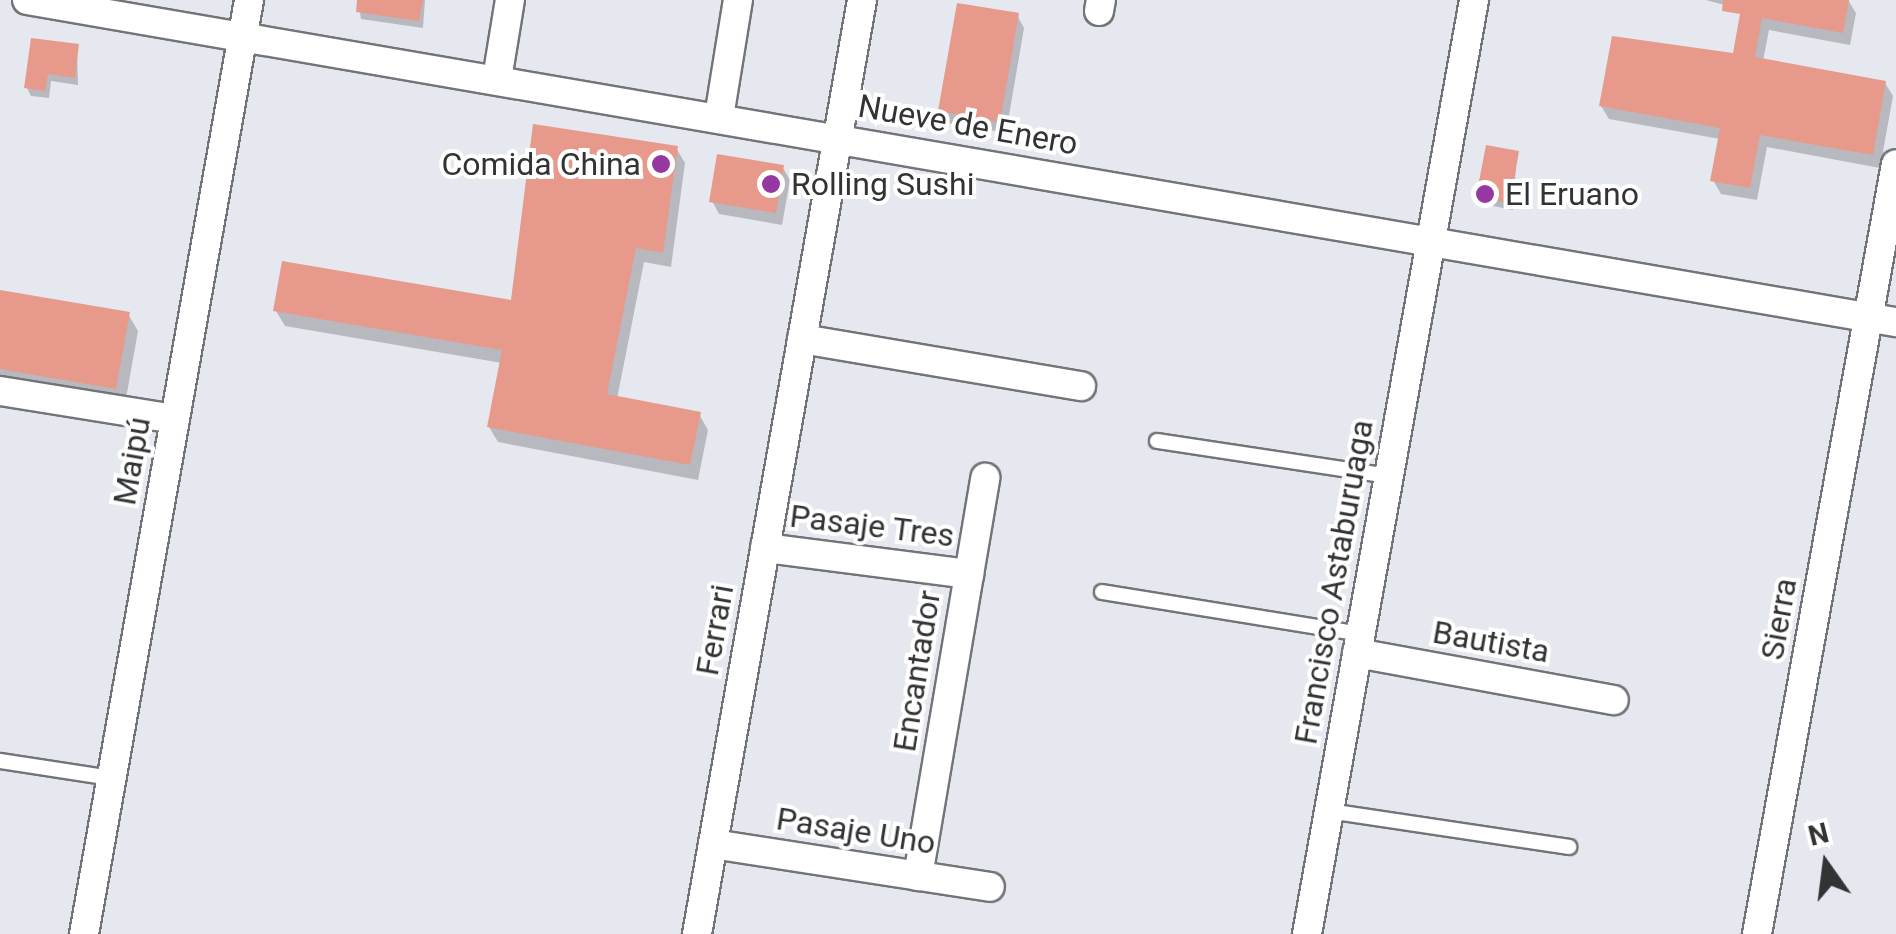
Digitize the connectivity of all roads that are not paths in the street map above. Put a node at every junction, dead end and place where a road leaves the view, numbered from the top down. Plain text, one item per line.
1 (27, 0) edge
2 (249, 0) edge
3 (510, 0) edge
4 (738, 0) edge
5 (862, 0) edge
6 (1474, 0) edge
7 (243, 37) junction
8 (498, 79) junction
9 (719, 117) junction
10 (838, 137) junction
11 (1896, 164) edge
12 (1429, 243) junction
13 (1883, 319) edge
14 (802, 339) junction
15 (1081, 386) dead end
16 (0, 390) edge
17 (175, 419) junction
18 (1157, 441) dead end
19 (1388, 476) junction
20 (985, 478) dead end
21 (765, 548) junction
22 (969, 574) junction
23 (1102, 592) dead end
24 (1358, 643) junction
25 (1614, 700) dead end
26 (0, 762) edge
27 (111, 778) junction
28 (1329, 811) junction
29 (713, 844) junction
30 (1570, 847) dead end
31 (918, 876) junction
32 (990, 887) dead end
33 (84, 934) edge
34 (697, 934) edge
35 (1307, 934) edge
36 (1758, 934) edge

1 - 7 street, Nueve de Enero
2 - 7 street, Maipú
3 - 8 street
4 - 9 street
5 - 10 street, Ferrari
6 - 12 street, Francisco Astaburuaga
7 - 8 street, Nueve de Enero
7 - 17 street, Maipú
8 - 9 street, Nueve de Enero
9 - 10 street, Nueve de Enero
10 - 12 street, Nueve de Enero
10 - 14 street, Ferrari
11 - 13 street, Sierra
12 - 13 street, Nueve de Enero
12 - 19 street, Francisco Astaburuaga
13 - 36 street, Sierra
14 - 15 street
14 - 21 street, Ferrari
16 - 17 street
17 - 27 street, Maipú
18 - 19 lane
19 - 24 street, Francisco Astaburuaga
20 - 22 street, Encantador
21 - 22 street, Pasaje Tres
21 - 29 street, Ferrari
22 - 31 street, Encantador
23 - 24 lane
24 - 25 street, Bautista
24 - 28 street, Francisco Astaburuaga
26 - 27 lane
27 - 33 street, Maipú
28 - 30 lane
28 - 35 street, Francisco Astaburuaga
29 - 31 street, Pasaje Uno
29 - 34 street, Ferrari
31 - 32 street, Pasaje Uno

